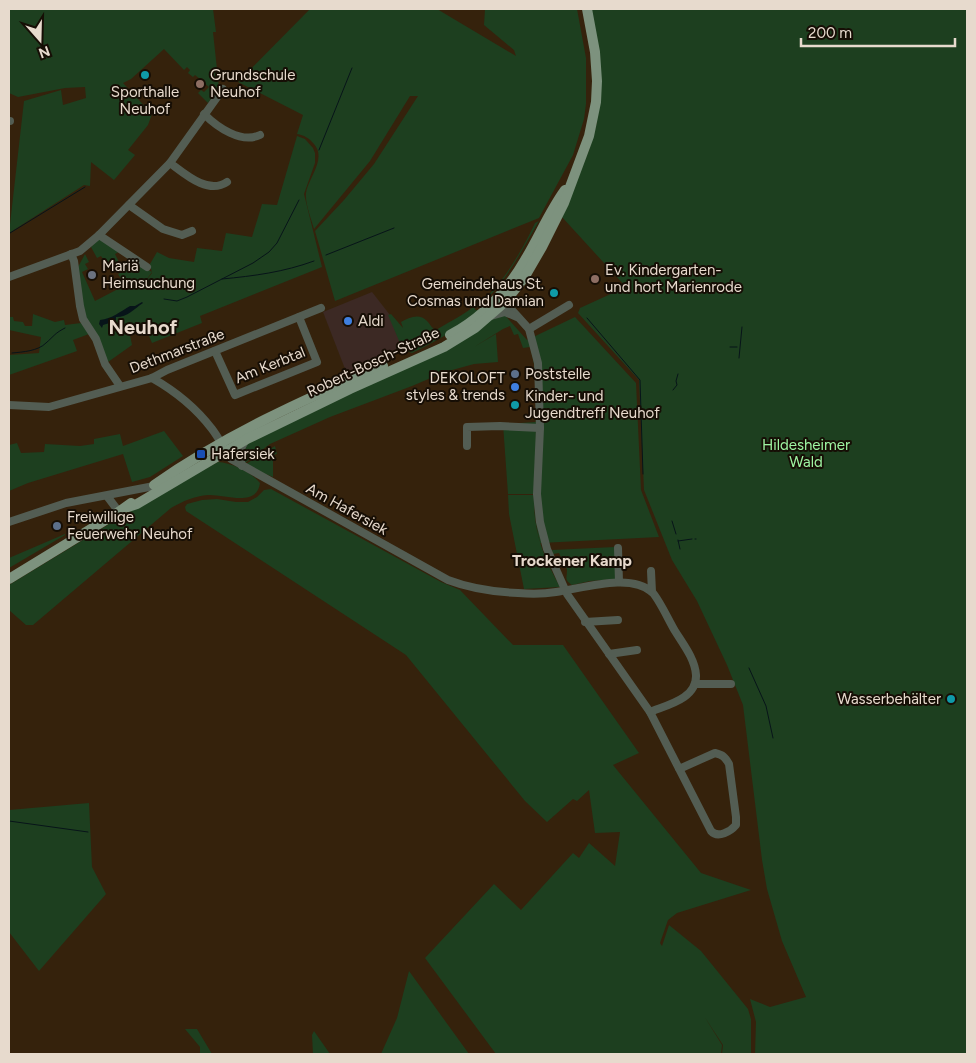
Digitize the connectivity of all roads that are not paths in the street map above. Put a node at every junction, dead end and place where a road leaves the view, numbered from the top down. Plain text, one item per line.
1 (587, 9) edge
2 (224, 89) dead end
3 (204, 114) junction
4 (260, 135) dead end
5 (170, 163) junction
6 (227, 182) dead end
7 (129, 205) junction
8 (192, 230) dead end
9 (99, 235) junction
10 (71, 254) junction
11 (147, 267) dead end
12 (9, 277) edge
13 (502, 299) junction
14 (569, 305) dead end
15 (321, 308) dead end
16 (299, 317) junction
17 (489, 317) junction
18 (519, 318) junction
19 (529, 329) junction
20 (215, 351) junction
21 (152, 378) junction
22 (120, 386) junction
23 (9, 405) edge
24 (540, 428) junction
25 (247, 439) junction
26 (468, 446) dead end
27 (223, 448) junction
28 (242, 466) junction
29 (154, 486) junction
30 (107, 496) junction
31 (124, 509) junction
32 (9, 522) edge
33 (618, 548) dead end
34 (651, 571) dead end
35 (9, 579) edge
36 (619, 582) junction
37 (564, 590) junction
38 (652, 592) junction
39 (618, 620) dead end
40 (585, 622) junction
41 (637, 650) dead end
42 (609, 654) junction
43 (695, 684) junction
44 (731, 684) dead end
45 (650, 712) junction
46 (679, 769) junction

1 - 13 main road, Robert-Bosch-Straße
2 - 3 street
3 - 4 street
3 - 5 street
5 - 6 street
5 - 7 street
7 - 8 street
7 - 9 street
9 - 10 street
9 - 11 street
10 - 12 street
10 - 22 street
13 - 17 main road, Robert-Bosch-Straße
13 - 18 street
13 - 27 main road, Robert-Bosch-Straße
14 - 19 street
15 - 16 street, Dethmarstraße
16 - 20 street, Dethmarstraße
16 - 20 street, Am Kerbtal
17 - 18 street
17 - 25 main road, Robert-Bosch-Straße
18 - 19 street
19 - 24 street
20 - 21 street, Dethmarstraße
21 - 22 street, Dethmarstraße
21 - 27 street, Am Hafersiek
22 - 23 street, Dethmarstraße
24 - 26 street
24 - 37 street
25 - 27 main road, Robert-Bosch-Straße
25 - 28 street
27 - 28 street, Am Hafersiek
27 - 29 main road, Robert-Bosch-Straße
27 - 31 main road, Robert-Bosch-Straße
28 - 37 street, Am Hafersiek
29 - 30 street
29 - 31 main road, Robert-Bosch-Straße
30 - 31 street
30 - 32 street
31 - 35 main road, Robert-Bosch-Straße
33 - 36 street
34 - 38 street
36 - 37 street, Am Hafersiek
36 - 38 street
37 - 40 street
38 - 43 street
39 - 40 street
40 - 42 street
41 - 42 street
42 - 45 street
43 - 44 street
43 - 45 street
45 - 46 street
46 - 46 street

